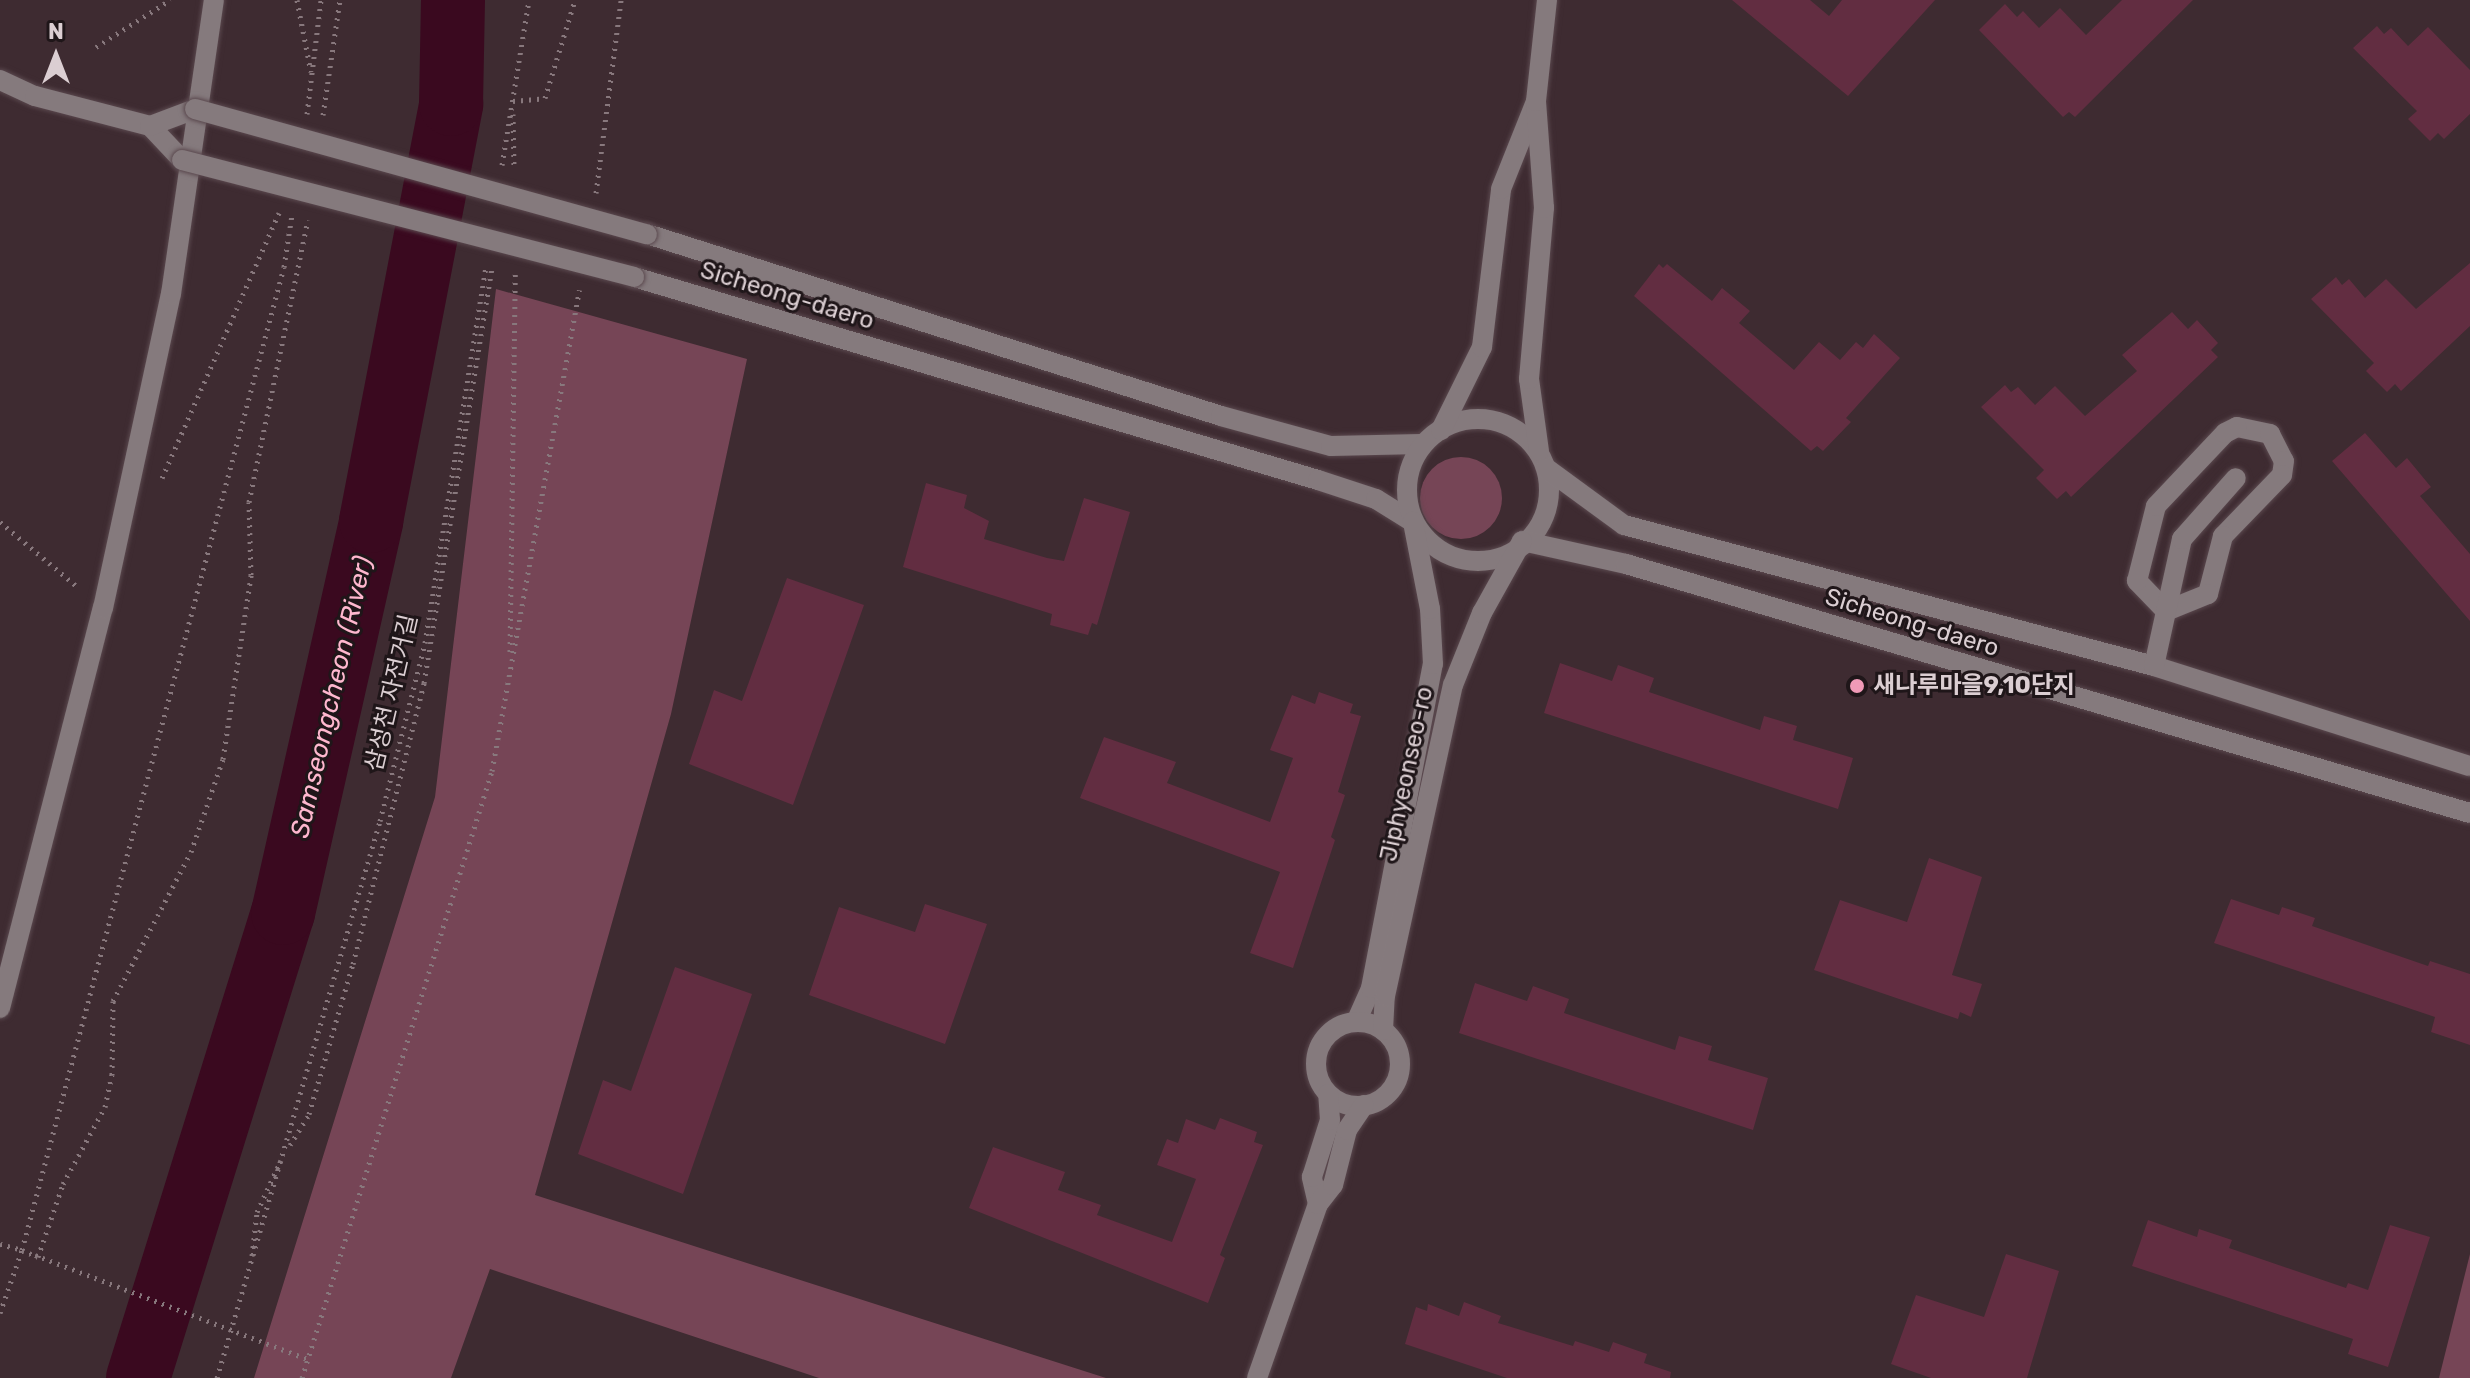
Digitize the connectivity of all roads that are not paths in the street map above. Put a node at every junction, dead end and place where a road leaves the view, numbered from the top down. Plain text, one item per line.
1 (214, 0) edge
2 (1547, 0) edge
3 (0, 80) edge
4 (1536, 101) junction
5 (150, 126) junction
6 (1441, 430) junction
7 (1421, 444) junction
8 (1542, 460) junction
9 (2236, 478) dead end
10 (1413, 522) junction
11 (1522, 541) junction
12 (2166, 611) junction
13 (2154, 666) junction
14 (2470, 766) edge
15 (2470, 813) edge
16 (0, 1008) edge
17 (1356, 1022) junction
18 (1383, 1030) junction
19 (1328, 1094) junction
20 (1364, 1105) junction
21 (1318, 1204) junction
22 (1257, 1378) edge

1 - 16 street
2 - 4 street
3 - 5 street
4 - 6 street
4 - 8 street
5 - 7 street, Sicheong-daero, bridge
5 - 10 street, Sicheong-daero, bridge
6 - 7 street
6 - 8 street
7 - 10 street
8 - 11 street
8 - 13 street, Sicheong-daero
9 - 12 street
10 - 11 street
10 - 17 street, Jiphyeonseo-ro
11 - 15 street, Sicheong-daero
11 - 18 street, Jiphyeonseo-ro
12 - 12 street
12 - 13 street
13 - 14 street, Sicheong-daero
17 - 18 street
17 - 19 street
18 - 20 street
19 - 20 street
19 - 21 street
20 - 21 street
21 - 22 street

